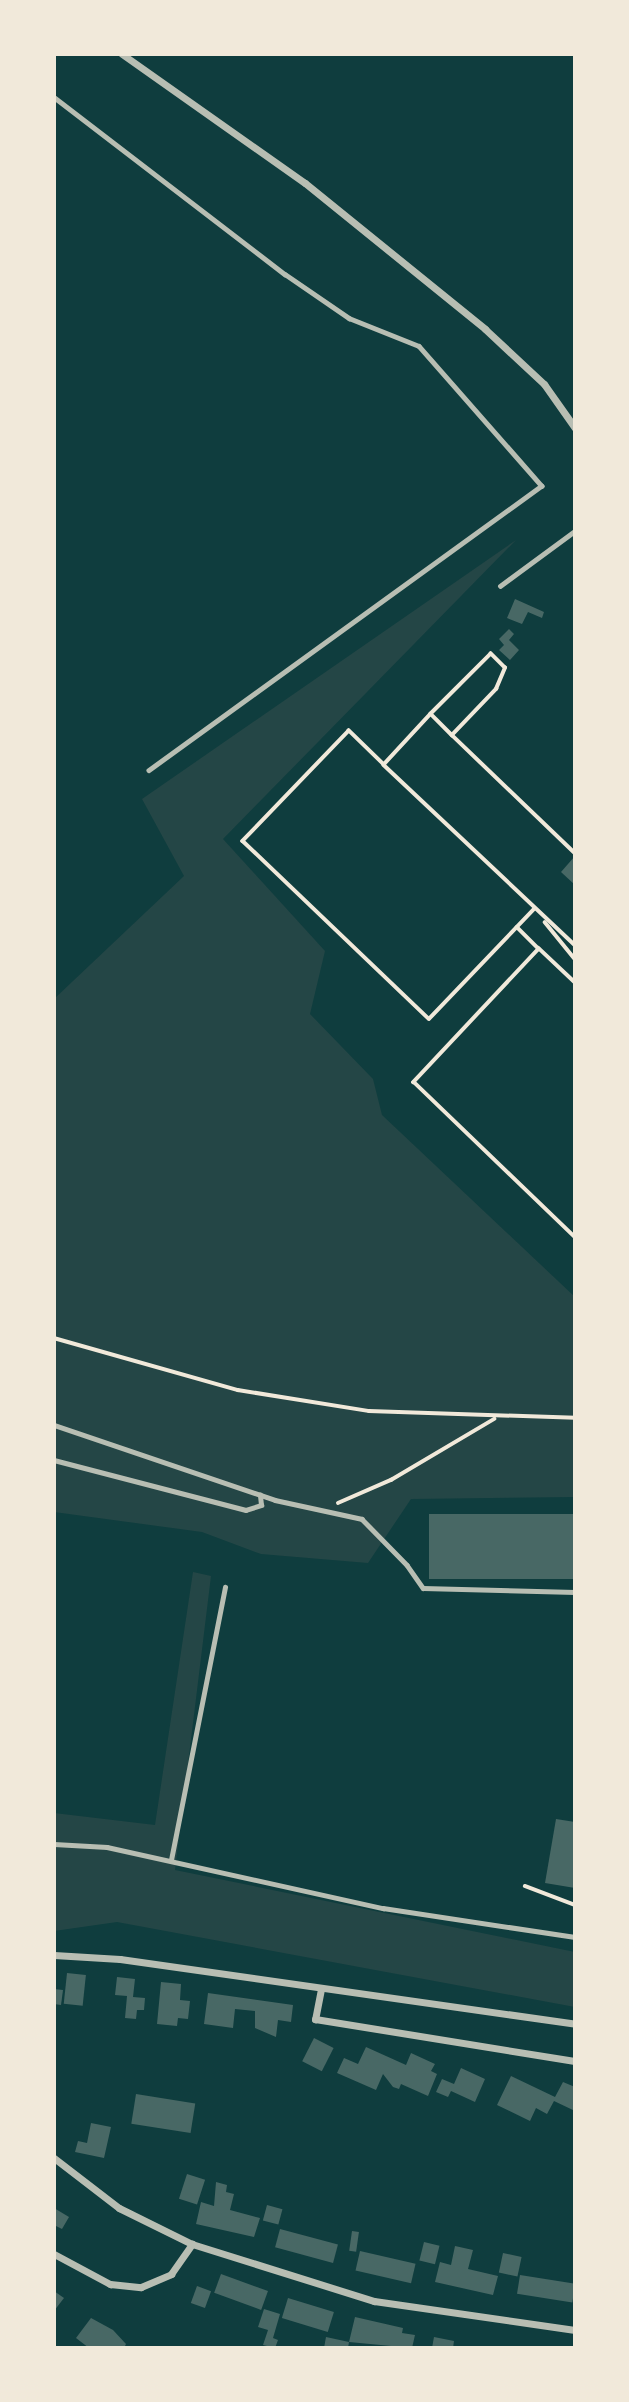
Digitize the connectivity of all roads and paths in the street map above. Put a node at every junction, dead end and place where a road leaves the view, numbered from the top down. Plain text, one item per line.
1 (122, 54) edge
2 (54, 97) edge
3 (575, 428) edge
4 (575, 531) edge
5 (500, 586) dead end
6 (432, 715) junction
7 (452, 734) junction
8 (384, 765) junction
9 (149, 770) dead end
10 (575, 853) edge
11 (536, 911) junction
12 (517, 927) junction
13 (575, 945) edge
14 (539, 949) junction
15 (575, 959) edge
16 (575, 983) edge
17 (575, 1237) edge
18 (54, 1338) edge
19 (496, 1418) junction
20 (575, 1418) edge
21 (54, 1424) edge
22 (54, 1460) edge
23 (260, 1495) junction
24 (321, 1510) junction
25 (225, 1587) dead end
26 (575, 1592) edge
27 (54, 1844) edge
28 (171, 1860) junction
29 (525, 1886) dead end
30 (575, 1905) edge
31 (575, 1937) edge
32 (54, 1955) edge
33 (321, 1989) junction
34 (575, 2024) edge
35 (575, 2061) edge
36 (54, 2158) edge
37 (192, 2244) junction
38 (54, 2254) edge
39 (575, 2330) edge

1 - 3 street
2 - 9 lane
4 - 5 lane
6 - 7 path
6 - 7 path
6 - 8 path
7 - 10 path
8 - 11 path
8 - 12 path
11 - 12 path
11 - 13 path
11 - 15 path
12 - 14 path
14 - 16 path
14 - 17 path
18 - 19 path
19 - 20 path
19 - 24 path
21 - 23 lane
22 - 23 lane
23 - 24 lane
24 - 26 lane
25 - 28 lane
27 - 28 lane
28 - 31 lane
29 - 30 path
32 - 33 street
33 - 34 street
33 - 35 street
36 - 37 street
37 - 38 street
37 - 39 street

